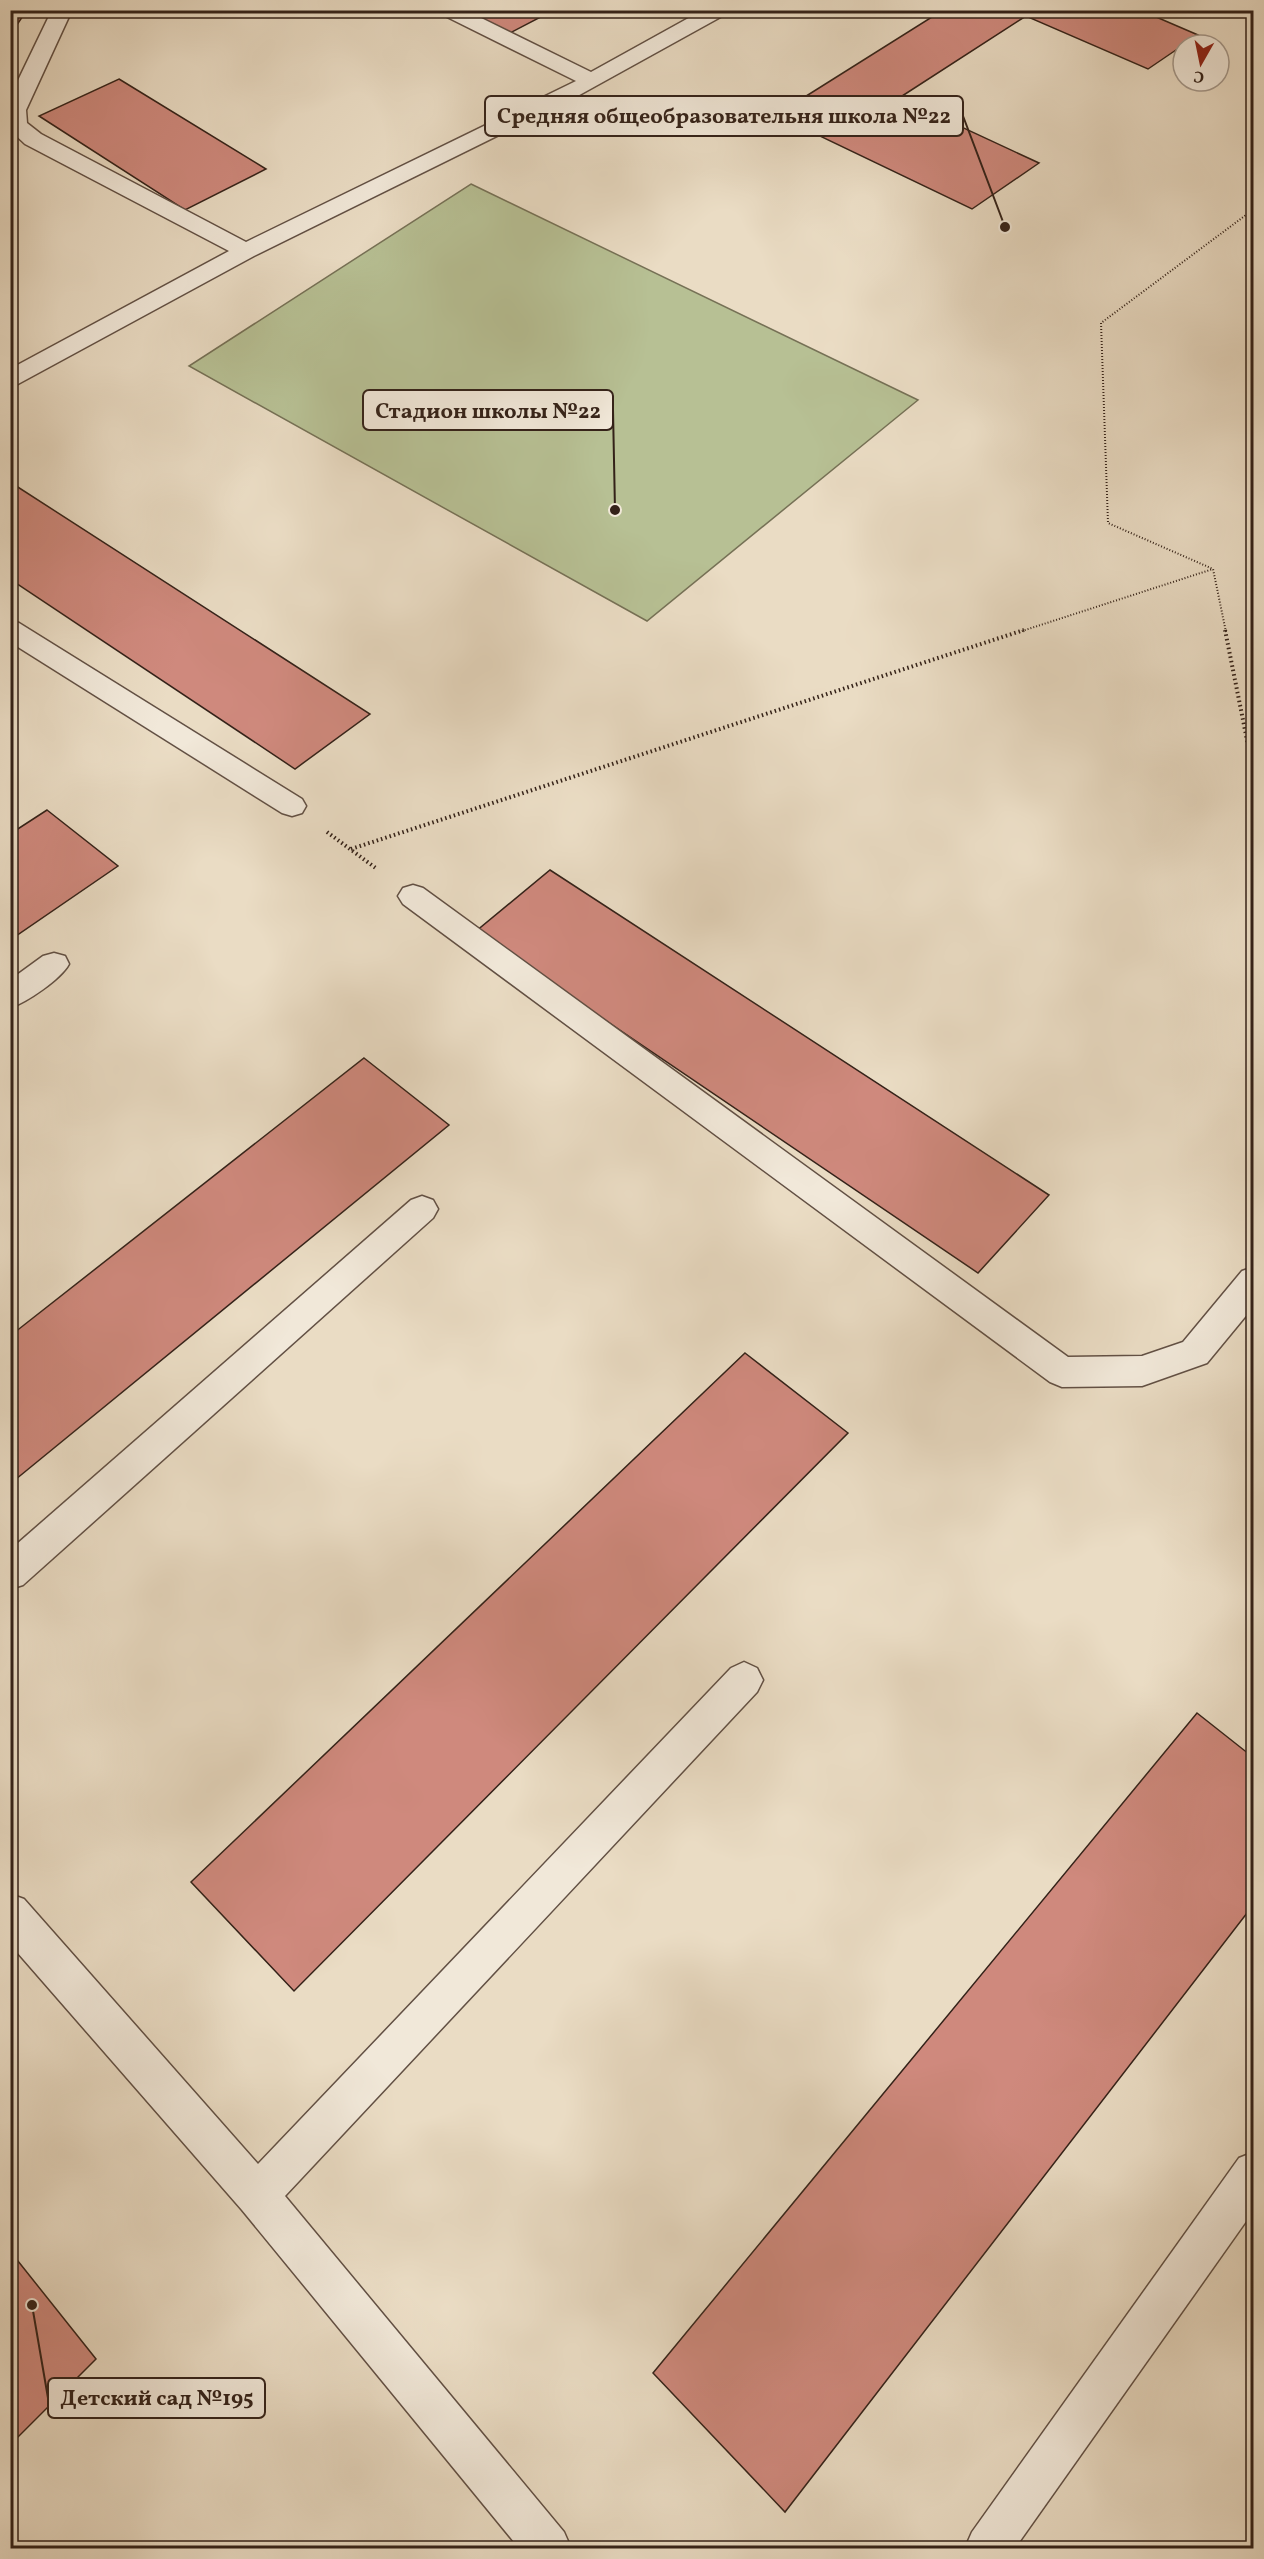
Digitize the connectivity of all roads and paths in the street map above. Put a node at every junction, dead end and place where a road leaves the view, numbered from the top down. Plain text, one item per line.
1 (62, 10) edge
2 (448, 10) edge
3 (719, 10) edge
4 (591, 81) junction
5 (1254, 209) edge
6 (246, 251) junction
7 (10, 379) edge
8 (1213, 569) junction
9 (10, 628) edge
10 (1254, 775) edge
11 (292, 806) joint
12 (351, 849) junction
13 (414, 896) joint
14 (54, 964) dead end
15 (10, 996) edge
16 (422, 1209) dead end
17 (1254, 1281) edge
18 (10, 1573) edge
19 (744, 1680) dead end
20 (10, 1913) edge
21 (1254, 2173) edge
22 (257, 2195) junction
23 (548, 2548) edge
24 (988, 2548) edge

1 - 6 lane
2 - 4 lane
3 - 4 lane
4 - 6 lane
5 - 8 path
6 - 7 lane
8 - 10 path
8 - 12 path
9 - 11 lane
11 - 12 path
12 - 13 path
13 - 17 lane
14 - 15 lane
16 - 18 lane
19 - 22 lane
20 - 22 lane
21 - 24 lane
22 - 23 lane

